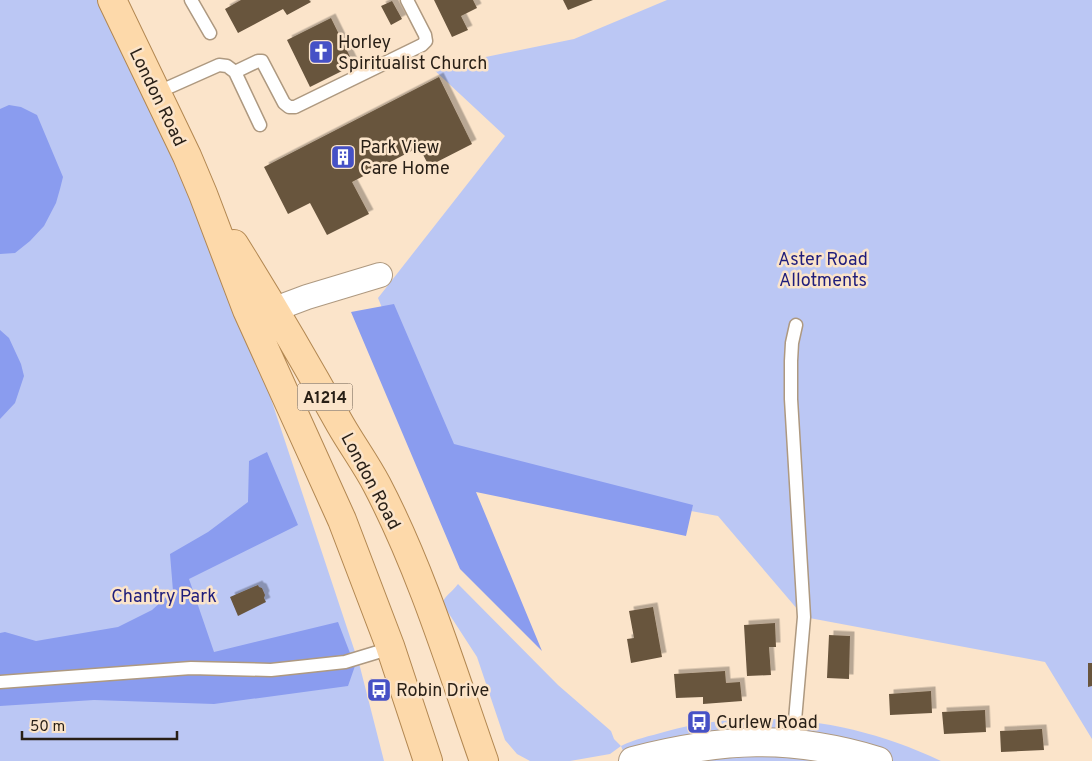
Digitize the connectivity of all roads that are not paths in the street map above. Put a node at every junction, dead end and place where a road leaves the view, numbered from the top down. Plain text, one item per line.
1 (112, 0) edge
2 (192, 0) edge
3 (408, 0) edge
4 (210, 33) dead end
5 (235, 72) junction
6 (156, 93) junction
7 (260, 125) dead end
8 (203, 194) junction
9 (380, 275) dead end
10 (275, 309) junction
11 (796, 325) dead end
12 (430, 610) junction
13 (390, 646) junction
14 (0, 682) edge
15 (809, 750) edge
16 (427, 760) edge
17 (484, 761) edge
18 (505, 761) edge
19 (634, 761) edge
20 (878, 761) edge

1 - 6 main road, London Road / A1214
2 - 4 lane
3 - 5 lane
5 - 6 lane
5 - 7 lane
6 - 8 main road, London Road / A1214
8 - 10 main road, London Road / A1214
8 - 13 main road, London Road / A1214
9 - 10 street
10 - 12 main road, London Road / A1214
11 - 15 lane
12 - 17 main road, London Road / A1214
12 - 18 main road
13 - 14 lane
13 - 16 main road, London Road / A1214
15 - 19 street
15 - 20 street

